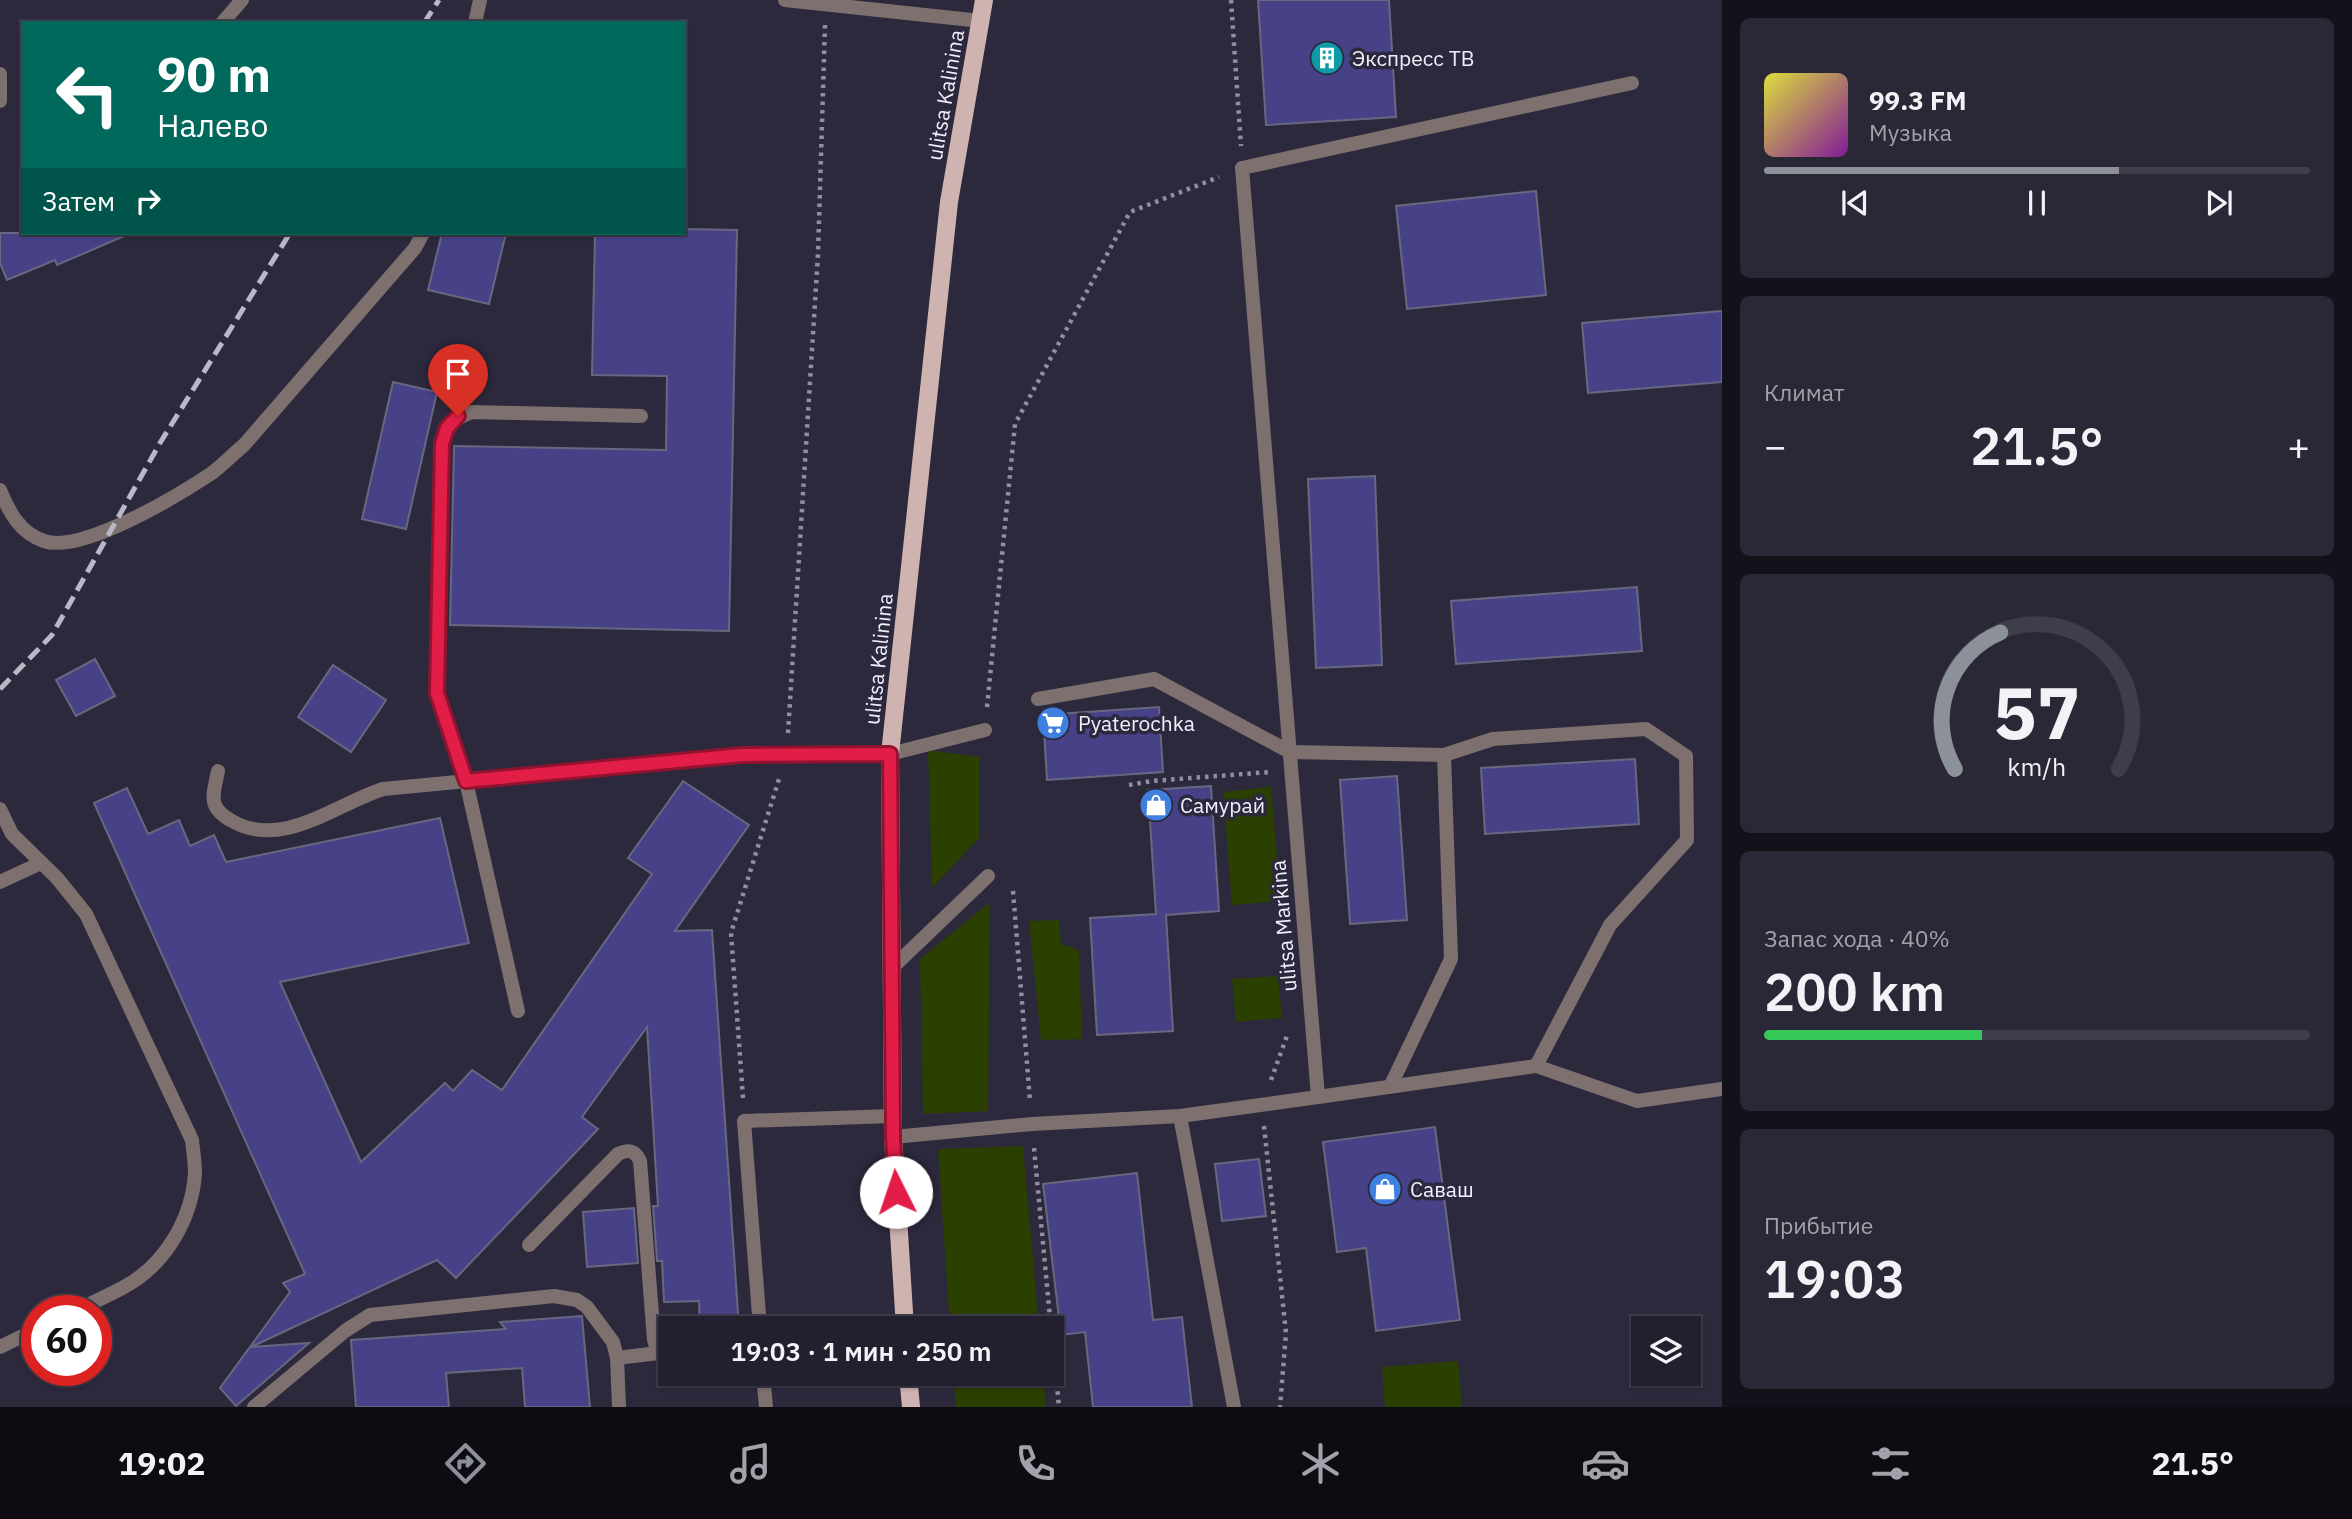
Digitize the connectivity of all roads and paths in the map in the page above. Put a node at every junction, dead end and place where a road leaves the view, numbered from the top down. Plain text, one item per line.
1 (242, 0) edge
2 (480, 0) edge
3 (785, 0) edge
4 (984, 0) edge
5 (1231, 0) edge
6 (825, 4) junction
7 (224, 21) edge
8 (475, 21) edge
9 (981, 21) junction
10 (0, 74) edge
11 (1632, 83) dead end
12 (0, 101) edge
13 (1242, 168) junction
14 (422, 235) edge
15 (641, 416) dead end
16 (0, 489) edge
17 (1038, 699) dead end
18 (985, 730) joint
19 (1290, 752) junction
20 (890, 754) junction
21 (787, 755) junction
22 (1444, 755) junction
23 (218, 771) dead end
24 (1292, 771) junction
25 (466, 781) junction
26 (1129, 785) dead end
27 (0, 809) edge
28 (41, 863) junction
29 (988, 876) dead end
30 (0, 882) edge
31 (893, 967) junction
32 (518, 1011) dead end
33 (1292, 1021) dead end
34 (1536, 1066) junction
35 (1390, 1087) junction
36 (1722, 1089) edge
37 (1318, 1097) junction
38 (1261, 1105) junction
39 (893, 1116) junction
40 (1180, 1116) junction
41 (744, 1121) junction
42 (893, 1137) junction
43 (529, 1245) dead end
44 (108, 1295) edge
45 (759, 1316) edge
46 (904, 1316) edge
47 (21, 1337) edge
48 (0, 1347) edge
49 (658, 1353) joint
50 (617, 1358) junction
51 (764, 1386) edge
52 (909, 1386) edge
53 (1057, 1386) edge
54 (274, 1390) junction
55 (254, 1407) edge
56 (275, 1407) edge
57 (619, 1407) edge
58 (766, 1407) edge
59 (911, 1407) edge
60 (1059, 1407) edge
61 (1234, 1407) edge
62 (1280, 1407) edge

1 - 7 street
2 - 8 street
3 - 6 street
4 - 9 main road, ulitsa Kalinina
5 - 13 path
6 - 9 street
6 - 21 path
9 - 20 main road, ulitsa Kalinina
10 - 12 street
11 - 13 street
13 - 18 path
13 - 19 street, ulitsa Markina
14 - 16 street
15 - 25 street
17 - 19 street
18 - 20 street
19 - 22 street
19 - 24 street, ulitsa Markina
20 - 21 street
20 - 31 main road, ulitsa Kalinina
21 - 25 street
21 - 41 path
22 - 34 street
22 - 35 street
23 - 25 street
24 - 26 path
24 - 37 street, ulitsa Markina
25 - 32 street
27 - 28 street
28 - 30 street
28 - 44 street
29 - 31 street
31 - 39 main road, ulitsa Kalinina
33 - 38 path
34 - 35 street
34 - 36 street
35 - 37 street
37 - 38 street
38 - 40 street
38 - 62 path
39 - 41 street
39 - 42 main road, ulitsa Kalinina
40 - 42 street
40 - 61 street
41 - 45 street
42 - 46 main road, ulitsa Kalinina
43 - 49 street
47 - 48 street
49 - 50 street
50 - 54 street
50 - 57 street
51 - 58 street
52 - 59 main road
53 - 60 path
54 - 55 street
54 - 56 street

